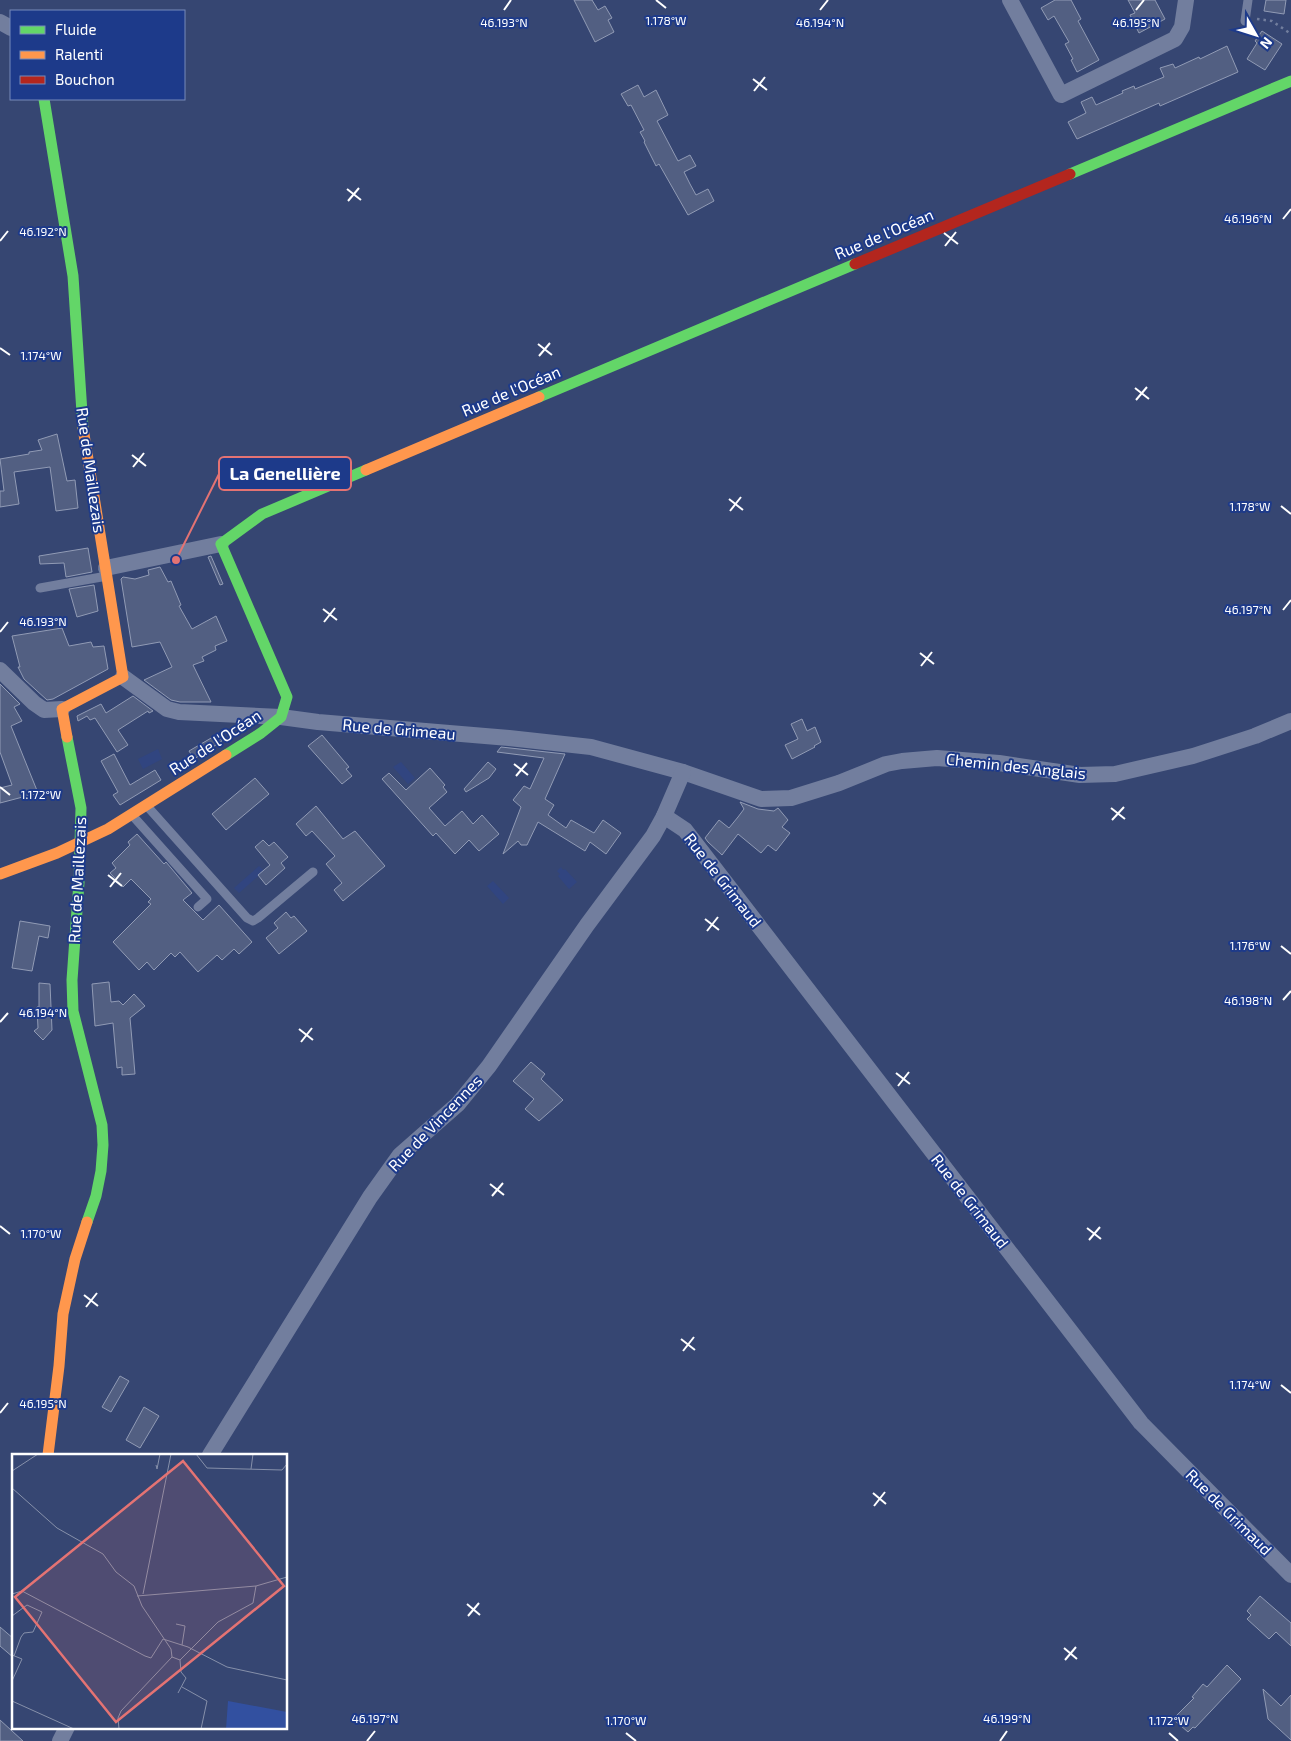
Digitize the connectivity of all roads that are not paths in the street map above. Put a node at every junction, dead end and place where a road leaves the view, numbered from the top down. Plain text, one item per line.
1 (1010, 0) edge
2 (1186, 0) edge
3 (1248, 0) edge
4 (1245, 21) road end
5 (1049, 73) junction
6 (1291, 81) edge
7 (1082, 85) junction
8 (44, 100) edge
9 (221, 544) junction
10 (106, 572) junction
11 (40, 588) dead end
12 (0, 670) edge
13 (123, 678) junction
14 (62, 709) junction
15 (281, 717) junction
16 (1291, 721) edge
17 (683, 772) junction
18 (147, 806) junction
19 (132, 815) junction
20 (664, 816) junction
21 (80, 843) junction
22 (313, 872) dead end
23 (0, 874) edge
24 (198, 907) dead end
25 (48, 1454) edge
26 (211, 1454) edge
27 (1291, 1575) edge
28 (66, 1728) edge
29 (60, 1741) edge

1 - 5 street
2 - 7 street
3 - 4 lane
5 - 7 street
5 - 7 street
6 - 9 street, Rue de l'Océan
8 - 10 street, Rue de Maillezais
9 - 10 street
9 - 15 street, Rue de l'Océan
10 - 11 lane
10 - 13 street, Rue de Maillezais
12 - 14 street
13 - 14 street
13 - 15 street, Rue de Grimeau
14 - 21 street, Rue de Maillezais
15 - 17 street, Rue de Grimeau
15 - 18 street, Rue de l'Océan
16 - 17 street, Chemin des Anglais
17 - 20 street, Rue de Vincennes
18 - 19 street, Rue de l'Océan
18 - 22 lane
19 - 21 street, Rue de l'Océan
19 - 24 lane
20 - 26 street, Rue de Vincennes
20 - 27 street, Rue de Grimaud
21 - 23 street, Rue de l'Océan
21 - 25 street, Rue de Maillezais
28 - 29 street

